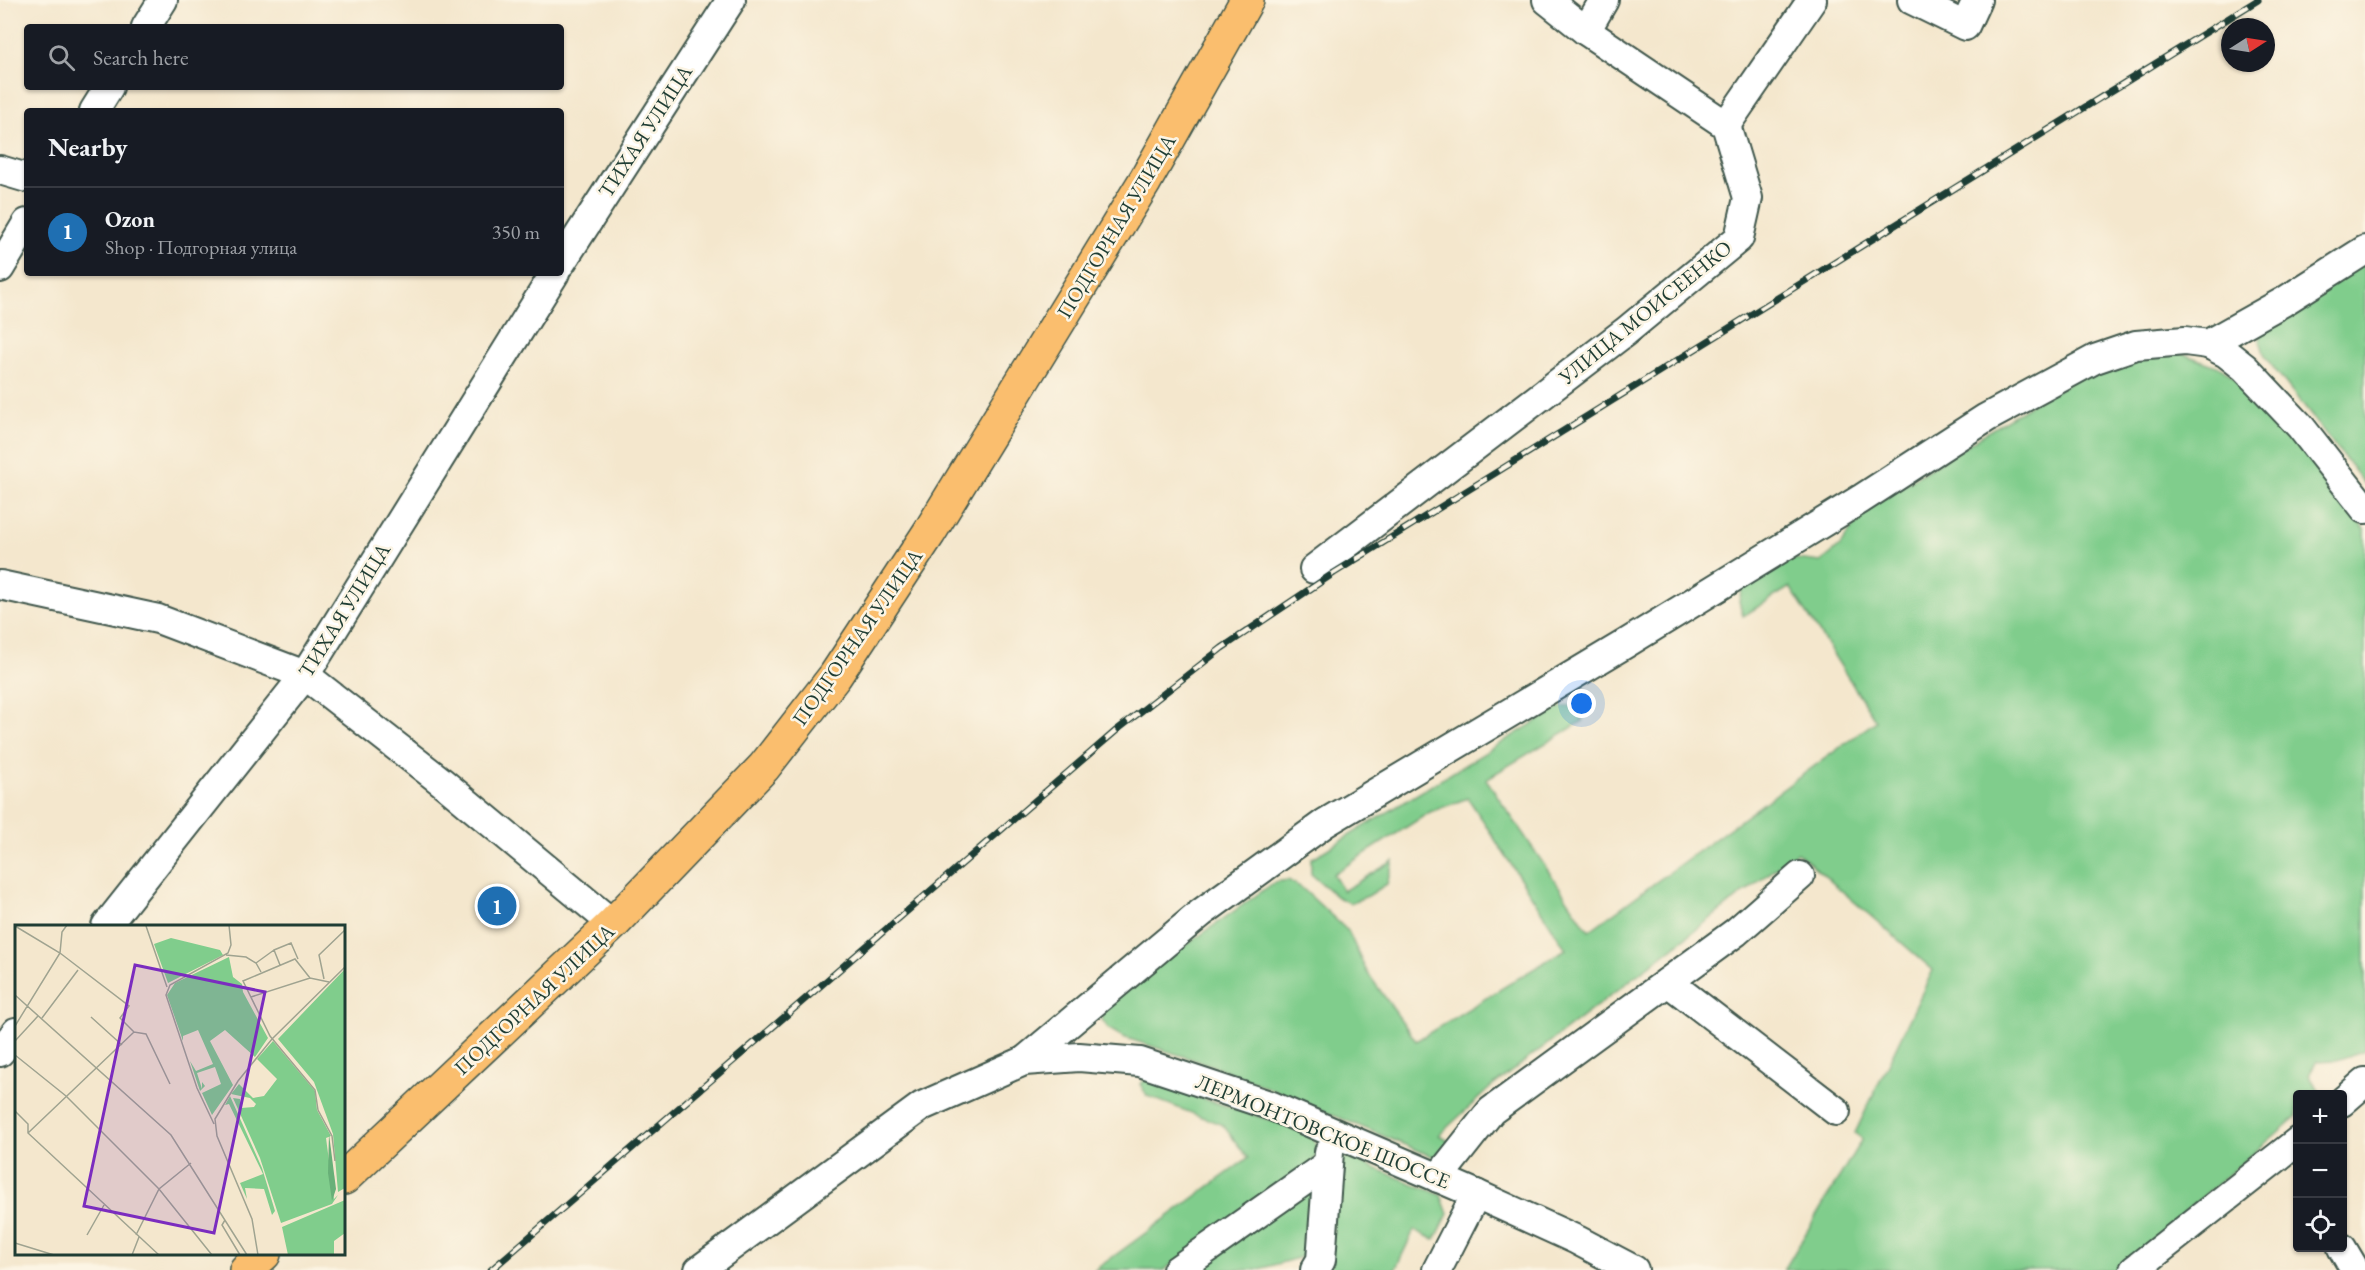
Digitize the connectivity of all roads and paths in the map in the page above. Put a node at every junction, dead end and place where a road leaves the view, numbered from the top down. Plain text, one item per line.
1 (163, 0) edge
2 (730, 0) edge
3 (1247, 0) edge
4 (1547, 0) edge
5 (1604, 0) edge
6 (1812, 0) edge
7 (1912, 0) edge
8 (1977, 0) edge
9 (148, 24) edge
10 (1586, 31) junction
11 (107, 90) edge
12 (96, 108) edge
13 (1726, 125) junction
14 (0, 170) edge
15 (24, 177) edge
16 (24, 228) edge
17 (2364, 246) edge
18 (564, 258) edge
19 (0, 268) edge
20 (553, 276) edge
21 (2208, 344) junction
22 (2365, 509) edge
23 (1314, 568) dead end
24 (0, 585) edge
25 (305, 675) junction
26 (1800, 876) dead end
27 (613, 924) junction
28 (108, 925) edge
29 (1668, 982) junction
30 (15, 1033) edge
31 (0, 1052) edge
32 (1024, 1062) junction
33 (2365, 1082) edge
34 (2347, 1098) edge
35 (1836, 1111) dead end
36 (1331, 1131) junction
37 (2293, 1154) edge
38 (1328, 1164) junction
39 (345, 1177) edge
40 (1438, 1178) junction
41 (1476, 1194) junction
42 (2344, 1252) edge
43 (263, 1255) edge
44 (246, 1270) edge
45 (699, 1270) edge
46 (1177, 1270) edge
47 (1315, 1270) edge
48 (1437, 1270) edge
49 (1634, 1270) edge
50 (2134, 1270) edge
51 (2355, 1270) edge

1 - 9 street
2 - 18 street, ТИХАЯ УЛИЦА
3 - 27 main road, ПОДГОРНАЯ УЛИЦА
4 - 10 street
5 - 10 street
6 - 13 street
7 - 8 street
10 - 13 street
11 - 12 street
13 - 23 street, УЛИЦА МОИСЕЕНКО
14 - 15 street
16 - 19 street
17 - 21 street
20 - 25 street, ТИХАЯ УЛИЦА
21 - 22 street
21 - 32 street
24 - 25 street
25 - 27 street
25 - 28 street, ТИХАЯ УЛИЦА
26 - 29 street
27 - 39 main road, ПОДГОРНАЯ УЛИЦА
29 - 35 street
29 - 40 street
30 - 31 street
32 - 36 street, ЛЕРМОНТОВСКОЕ ШОССЕ
32 - 45 street, ЛЕРМОНТОВСКОЕ ШОССЕ
33 - 34 street
36 - 38 street
36 - 40 street, ЛЕРМОНТОВСКОЕ ШОССЕ
37 - 50 street
38 - 46 street
38 - 47 street
40 - 41 street, ЛЕРМОНТОВСКОЕ ШОССЕ
41 - 48 street
41 - 49 street, ЛЕРМОНТОВСКОЕ ШОССЕ
42 - 51 street
43 - 44 main road

